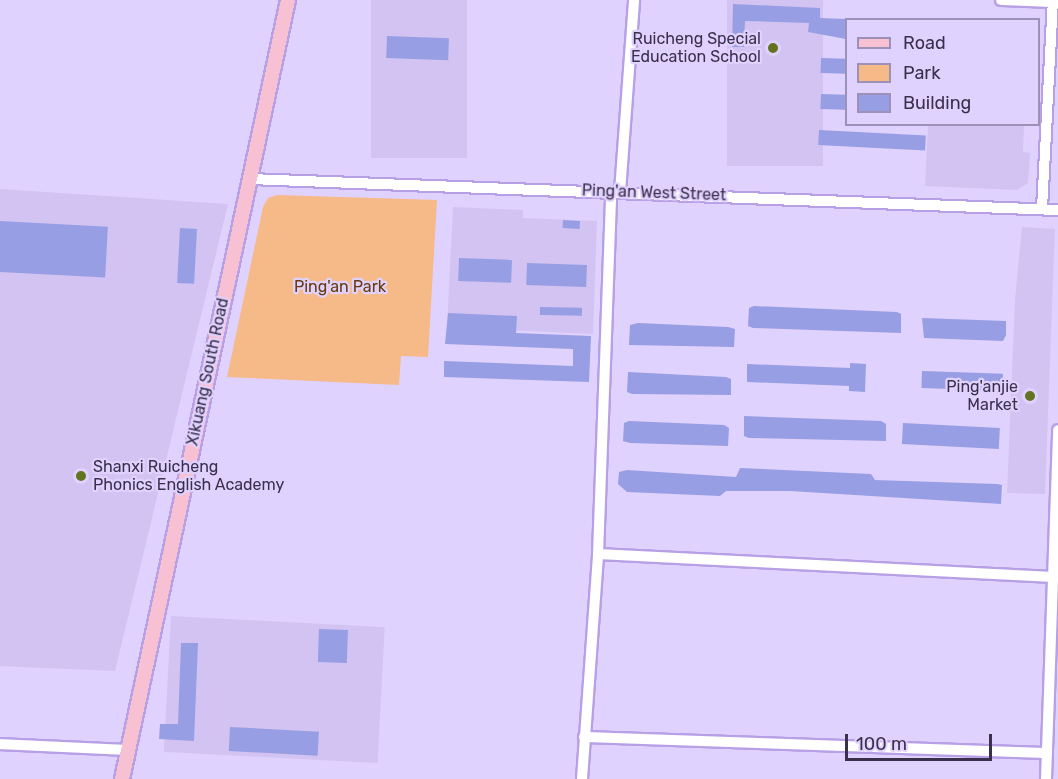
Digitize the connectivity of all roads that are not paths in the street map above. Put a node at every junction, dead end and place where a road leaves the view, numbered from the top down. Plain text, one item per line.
1 (288, 0) edge
2 (634, 0) edge
3 (1001, 0) edge
4 (1053, 1) edge
5 (1053, 92) edge
6 (250, 179) junction
7 (616, 192) junction
8 (1042, 209) junction
9 (1058, 210) edge
10 (1058, 430) edge
11 (1058, 454) edge
12 (597, 554) junction
13 (1053, 577) junction
14 (1053, 726) edge
15 (584, 736) junction
16 (0, 744) edge
17 (128, 750) junction
18 (1047, 753) junction
19 (122, 779) edge
20 (582, 779) edge
21 (1046, 779) edge

1 - 6 main road, Xikuang South Road
2 - 7 street
3 - 4 street
4 - 5 street
5 - 8 street
6 - 7 street, Ping'an West Street
6 - 17 main road, Xikuang South Road
7 - 8 street, Ping'an West Street
7 - 12 street
8 - 9 street, Ping'an West Street
10 - 11 street
11 - 13 street
12 - 13 street
12 - 15 street
13 - 14 street
14 - 18 street
15 - 18 street
15 - 20 street
16 - 17 street
17 - 19 main road, Xikuang South Road
18 - 21 street

